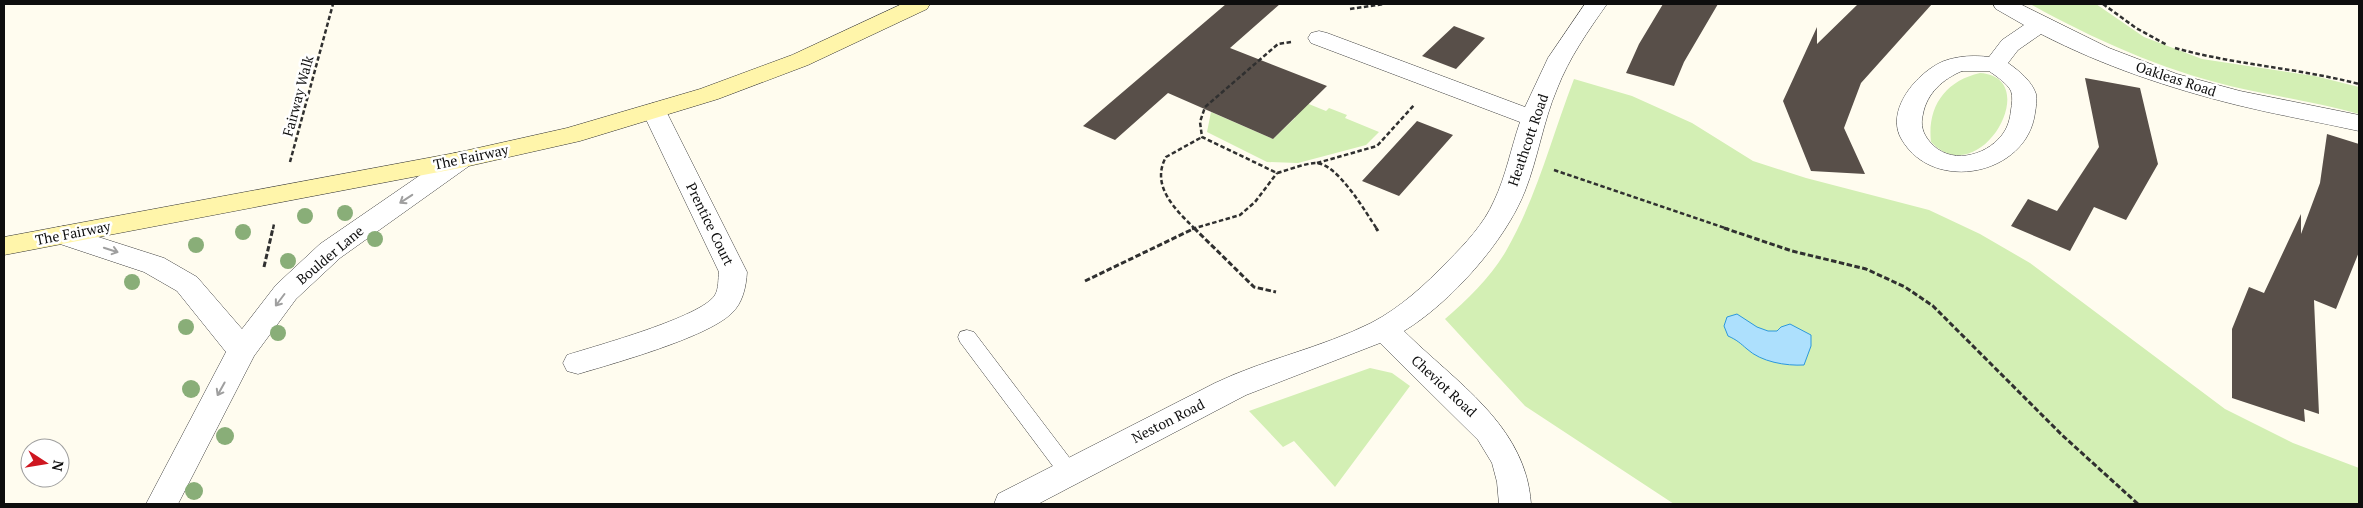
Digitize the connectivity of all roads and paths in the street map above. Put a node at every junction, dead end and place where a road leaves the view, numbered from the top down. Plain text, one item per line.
1 (333, 4) edge
2 (919, 4) edge
3 (1384, 4) edge
4 (1596, 4) edge
5 (2004, 4) edge
6 (2103, 4) edge
7 (1350, 9) dead end
8 (2038, 25) junction
9 (1319, 38) joint
10 (1995, 64) junction
11 (1436, 82) junction
12 (2359, 84) edge
13 (654, 111) junction
14 (1533, 118) junction
15 (2359, 123) edge
16 (1202, 137) junction
17 (460, 160) junction
18 (1524, 160) junction
19 (1316, 163) junction
20 (1277, 173) junction
21 (282, 194) junction
22 (1193, 228) junction
23 (1378, 231) dead end
24 (64, 235) junction
25 (4, 246) edge
26 (1085, 281) dead end
27 (1276, 292) dead end
28 (1384, 329) junction
29 (967, 337) dead end
30 (242, 350) junction
31 (1332, 350) joint
32 (578, 362) dead end
33 (1068, 471) junction
34 (162, 504) edge
35 (1010, 504) edge
36 (1515, 504) edge
37 (2138, 504) edge

1 - 21 path, Fairway Walk
2 - 13 street, The Fairway
3 - 7 path
4 - 14 street, Heathcott Road
5 - 8 street, Oakleas Road
6 - 12 path
8 - 10 street
8 - 15 street, Oakleas Road
9 - 11 street
9 - 16 path
10 - 10 street
11 - 14 street
11 - 19 path
13 - 17 street, The Fairway
13 - 32 street, Prentice Court
14 - 18 street, Heathcott Road
16 - 20 path
16 - 22 path
17 - 21 street, The Fairway
17 -> 30 street, Boulder Lane
18 - 28 street, Heathcott Road
18 - 37 path
19 - 20 path
19 - 23 path
20 - 22 path
21 - 24 street, The Fairway
22 - 26 path
22 - 27 path
24 - 25 street, The Fairway
24 -> 30 street
28 - 31 street, Heathcott Road
28 - 36 street, Cheviot Road
29 - 33 lane
30 -> 34 street, Boulder Lane
31 - 33 street, Neston Road
33 - 35 street, Neston Road

